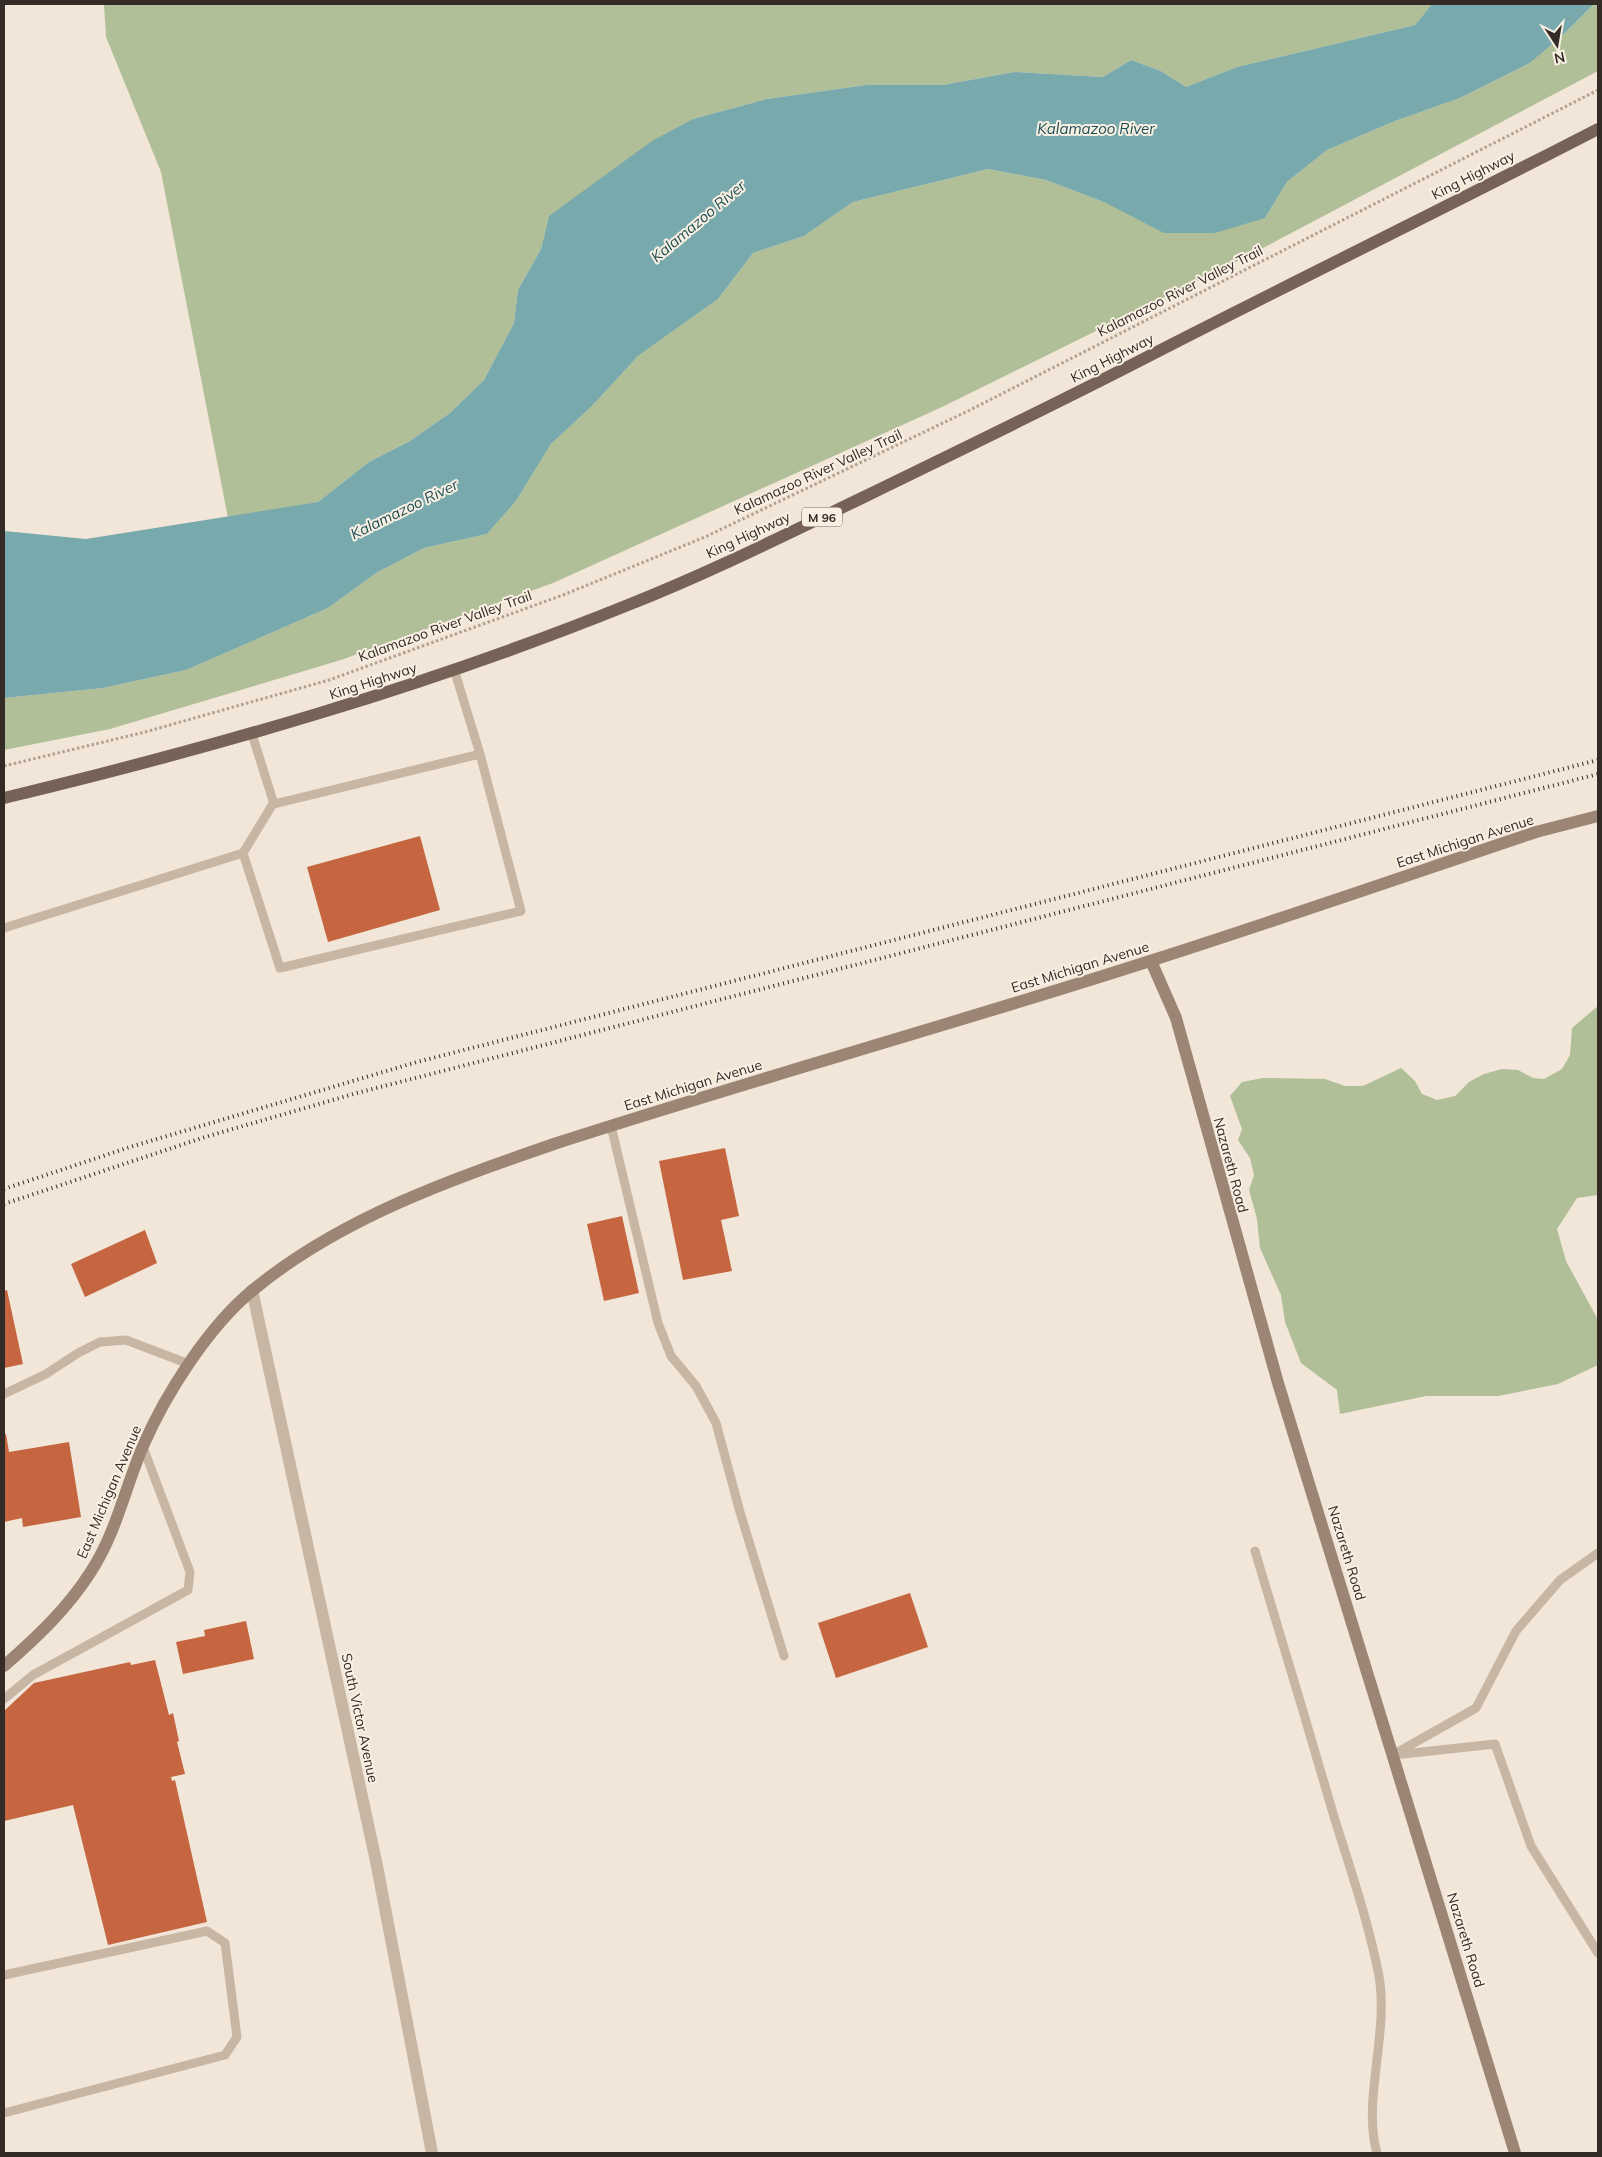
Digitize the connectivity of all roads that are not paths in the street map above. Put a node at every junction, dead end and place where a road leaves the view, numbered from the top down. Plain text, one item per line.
1 (1598, 129) edge
2 (454, 669) junction
3 (252, 734) junction
4 (480, 754) junction
5 (4, 798) edge
6 (274, 802) junction
7 (1598, 816) edge
8 (243, 853) junction
9 (4, 928) edge
10 (1151, 961) junction
11 (612, 1126) junction
12 (252, 1290) junction
13 (189, 1364) junction
14 (4, 1394) edge
15 (143, 1447) junction
16 (1255, 1551) dead end
17 (1598, 1553) edge
18 (784, 1656) dead end
19 (4, 1666) edge
20 (4, 1699) edge
21 (1394, 1755) junction
22 (1598, 1953) edge
23 (4, 1975) edge
24 (4, 2112) edge
25 (432, 2153) edge
26 (1376, 2153) edge
27 (1515, 2153) edge

1 - 2 main road, King Highway / M 96
2 - 3 main road, King Highway / M 96
2 - 4 lane
3 - 5 main road, King Highway / M 96
3 - 6 lane
4 - 6 lane
4 - 8 lane
6 - 8 lane
7 - 10 street, East Michigan Avenue
8 - 9 lane
10 - 11 street, East Michigan Avenue
10 - 21 street, Nazareth Road
11 - 12 street, East Michigan Avenue
11 - 18 lane
12 - 13 street, East Michigan Avenue
12 - 25 street, South Victor Avenue
13 - 14 lane
13 - 15 street, East Michigan Avenue
15 - 19 street, East Michigan Avenue
15 - 20 lane
16 - 26 lane
17 - 21 lane
21 - 22 lane
21 - 27 street, Nazareth Road
23 - 24 lane

